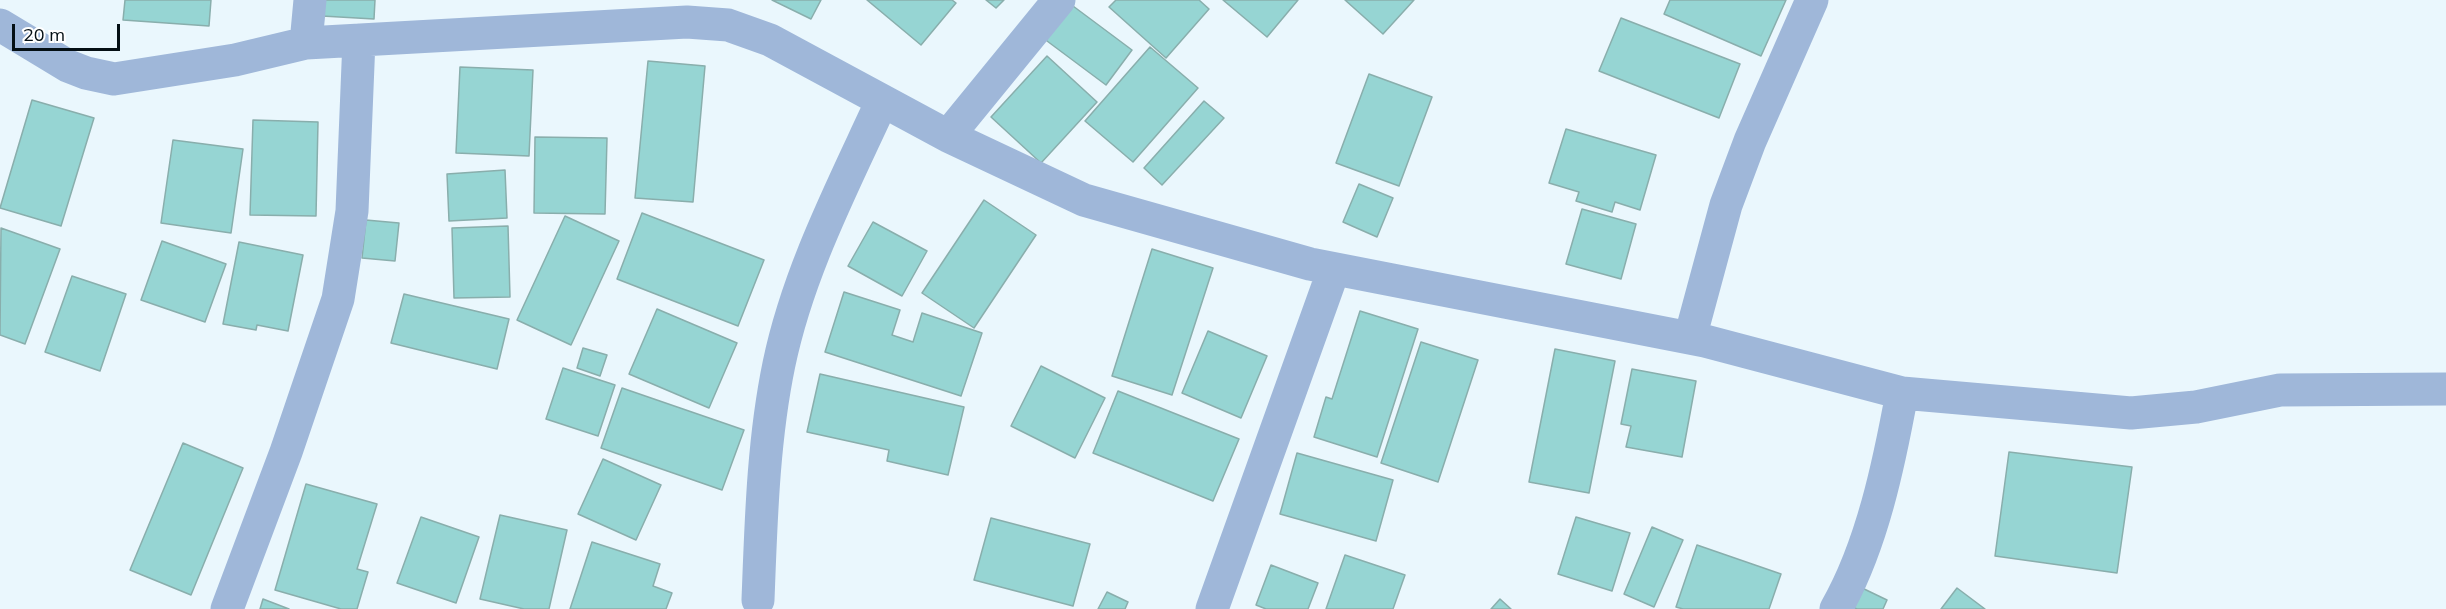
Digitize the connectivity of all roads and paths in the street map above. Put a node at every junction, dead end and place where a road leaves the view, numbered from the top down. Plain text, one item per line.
1 (310, 0) edge
2 (1059, 0) edge
3 (1812, 0) edge
4 (0, 25) edge
5 (359, 40) junction
6 (306, 43) junction
7 (882, 101) junction
8 (948, 136) junction
9 (1334, 269) junction
10 (1690, 338) junction
11 (2446, 389) edge
12 (1902, 393) junction
13 (758, 600) dead end
14 (227, 609) edge
15 (1212, 609) edge
16 (1836, 609) edge

1 - 6 street
2 - 8 street
3 - 10 street
4 - 6 street
5 - 6 street
5 - 7 street
5 - 14 street
7 - 8 street
7 - 13 street
8 - 9 street
9 - 10 street
9 - 15 street
10 - 12 street
11 - 12 street
12 - 16 street

